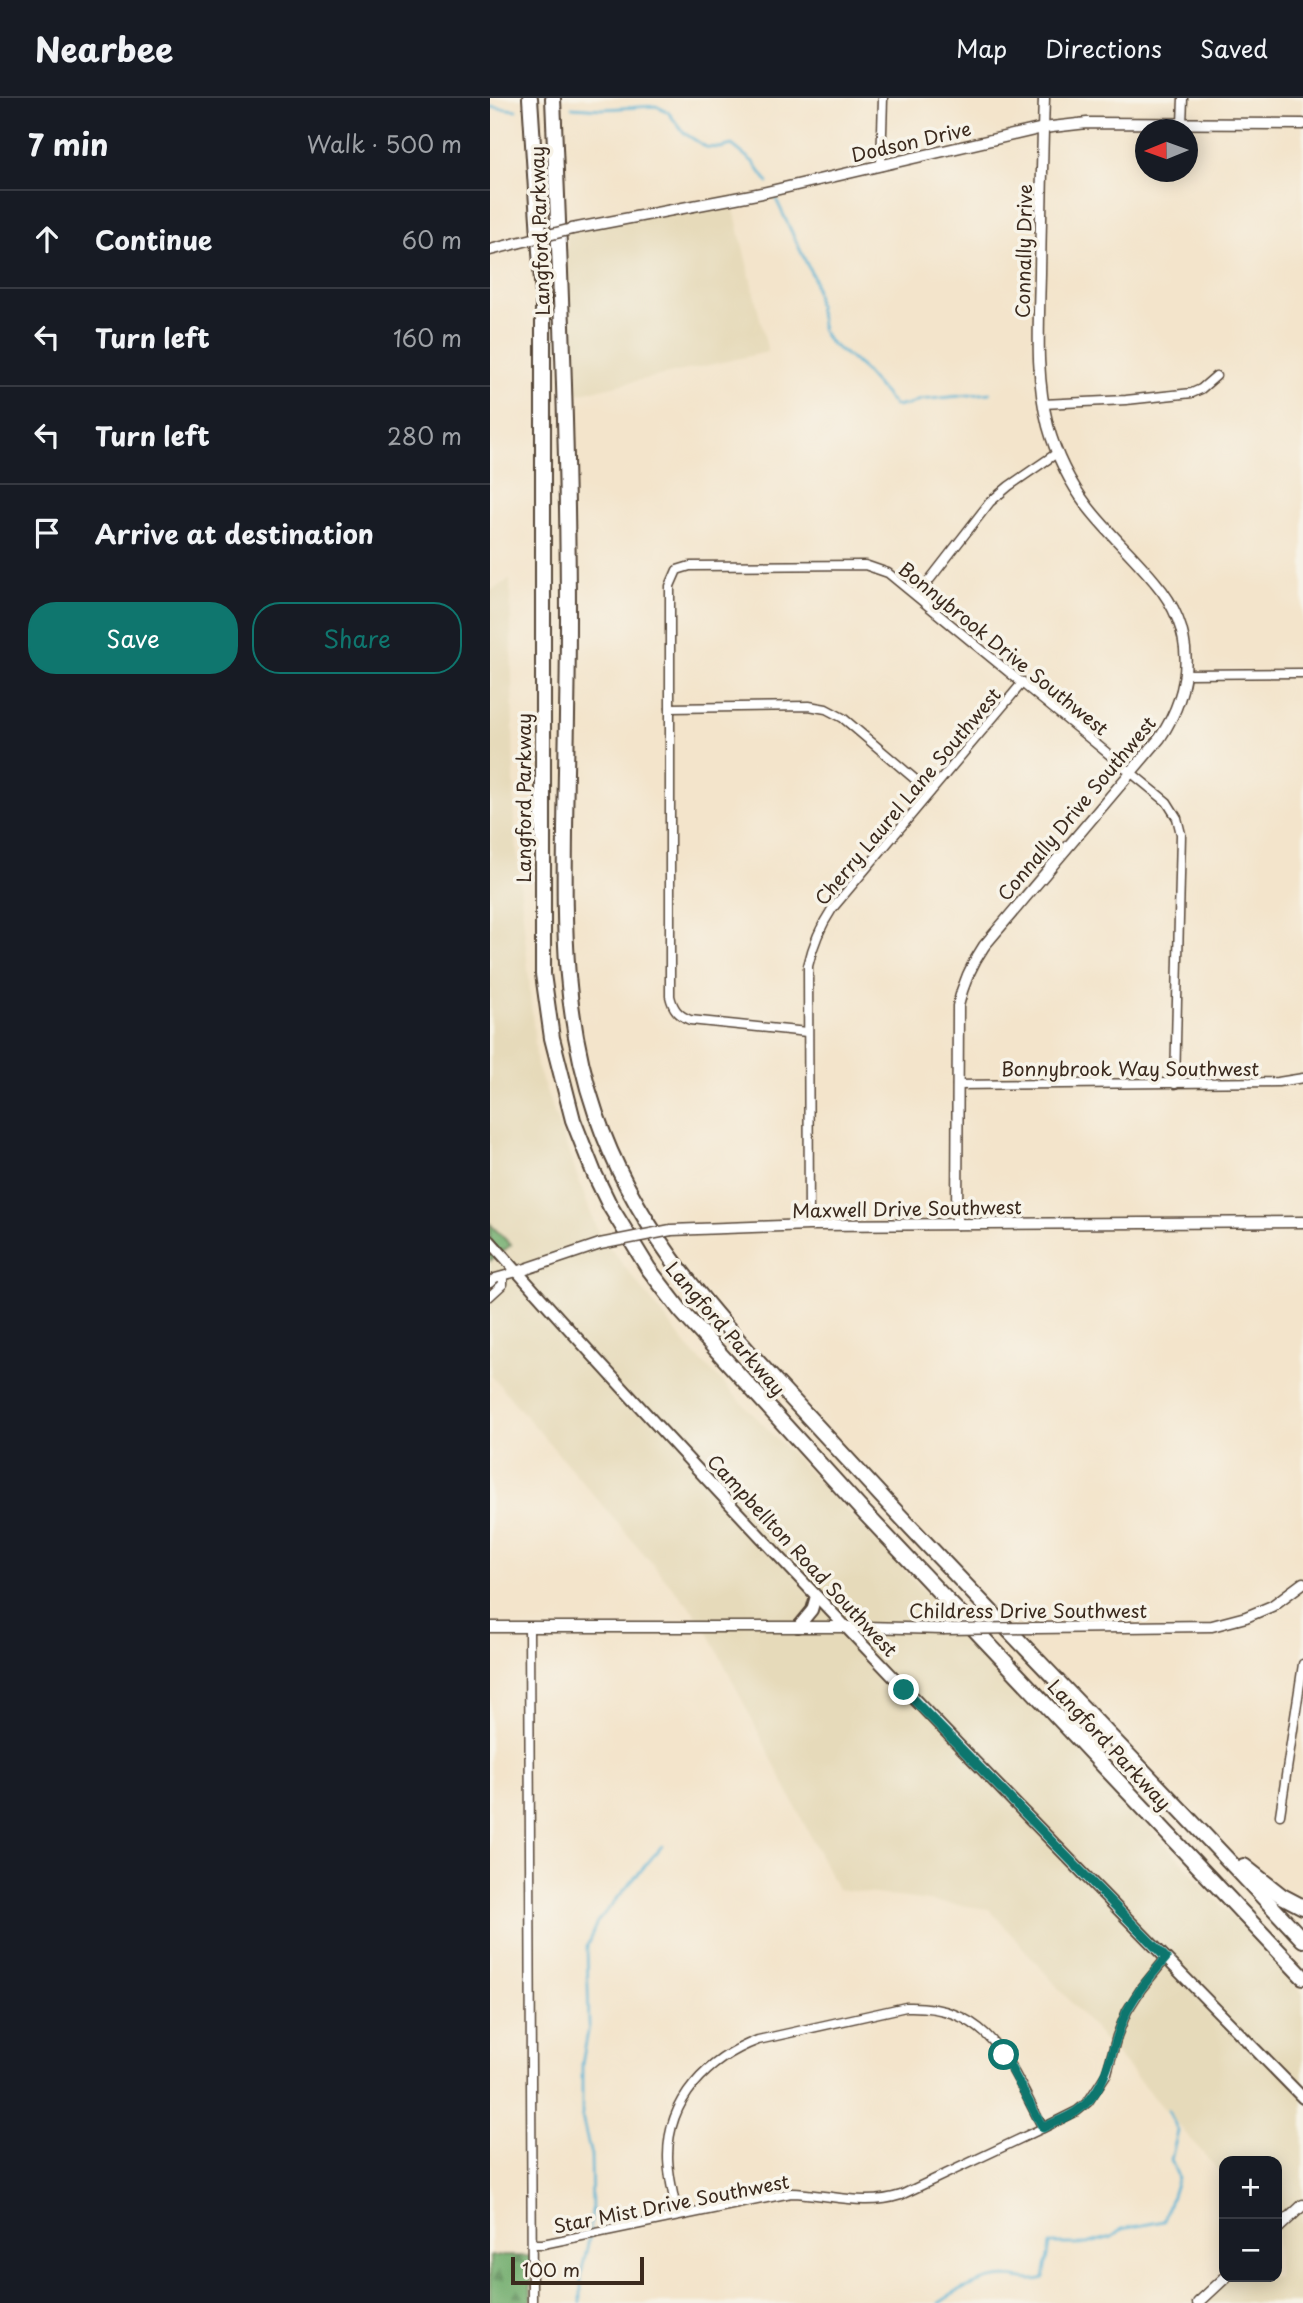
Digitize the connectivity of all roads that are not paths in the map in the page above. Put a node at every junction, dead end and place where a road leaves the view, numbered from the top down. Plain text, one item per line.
1 (530, 98) edge
2 (553, 98) edge
3 (883, 98) edge
4 (1044, 98) edge
5 (1183, 98) edge
6 (1182, 119) edge
7 (1135, 124) edge
8 (1198, 124) edge
9 (1303, 124) edge
10 (1043, 128) junction
11 (881, 166) junction
12 (490, 250) edge
13 (1216, 376) dead end
14 (1043, 404) junction
15 (1057, 453) junction
16 (917, 596) junction
17 (1303, 673) edge
18 (1186, 674) junction
19 (1023, 682) junction
20 (670, 708) junction
21 (1132, 771) junction
22 (930, 792) junction
23 (807, 1032) junction
24 (1303, 1078) edge
25 (1175, 1084) junction
26 (957, 1085) junction
27 (1303, 1222) edge
28 (957, 1224) junction
29 (809, 1225) junction
30 (490, 1241) edge
31 (517, 1272) junction
32 (503, 1277) junction
33 (490, 1283) edge
34 (490, 1296) edge
35 (1303, 1583) edge
36 (816, 1596) junction
37 (490, 1627) edge
38 (529, 1627) junction
39 (798, 1627) junction
40 (844, 1627) junction
41 (1303, 1664) edge
42 (1280, 1815) dead end
43 (1202, 1831) junction
44 (1303, 1907) edge
45 (1303, 1940) edge
46 (1166, 1958) junction
47 (1303, 1977) edge
48 (1303, 2098) edge
49 (1043, 2128) junction
50 (1303, 2205) edge
51 (677, 2215) junction
52 (1282, 2225) edge
53 (532, 2245) junction
54 (1221, 2282) edge
55 (532, 2303) edge
56 (1198, 2303) edge

1 - 47 highway, Langford Parkway
2 - 43 highway, Langford Parkway
3 - 11 street
4 - 10 street, Connally Drive
5 - 6 street
7 - 10 street, Dodson Drive
8 - 9 street, Dodson Drive
10 - 11 street, Dodson Drive
10 - 14 street, Connally Drive
11 - 12 street, Dodson Drive, bridge
13 - 14 street
14 - 15 street, Connally Drive Southwest
15 - 16 street
15 - 18 street, Connally Drive Southwest
16 - 19 street, Bonnybrook Drive Southwest
16 - 20 street, Bonnybrook Drive Southwest
17 - 18 street
18 - 21 street, Connally Drive Southwest
19 - 21 street, Bonnybrook Drive Southwest
19 - 22 street, Cherry Laurel Lane Southwest
20 - 22 street
20 - 23 street, Bonnybrook Drive Southwest
21 - 25 street, Bonnybrook Drive Southwest
21 - 26 street, Connally Drive Southwest
22 - 23 street, Cherry Laurel Lane Southwest
23 - 29 street, Cherry Laurel Lane Southwest
24 - 25 street, Bonnybrook Way Southwest
25 - 26 street, Bonnybrook Way Southwest
26 - 28 street, Connally Drive Southwest
27 - 28 street, Maxwell Drive Southwest
28 - 29 street, Maxwell Drive Southwest
29 - 31 street, Maxwell Drive Southwest, bridge
30 - 31 main road, Campbellton Road Southwest
31 - 32 street
31 - 36 main road, Campbellton Road Southwest
32 - 33 street
32 - 34 street
35 - 40 street, Childress Drive Southwest, bridge
36 - 39 main road
36 - 40 main road, Campbellton Road Southwest
37 - 38 street, Childress Drive Southwest
38 - 39 street, Childress Drive Southwest
38 - 53 street
39 - 40 street, Childress Drive Southwest
40 - 46 main road, Campbellton Road Southwest
41 - 42 street
43 - 44 highway
43 - 45 highway, Langford Parkway
46 - 48 main road, Campbellton Road Southwest
46 - 49 street, Star Mist Drive Southwest
49 - 51 street, Star Mist Drive Southwest
49 - 51 street
50 - 52 street
51 - 53 street, Star Mist Drive Southwest
53 - 55 street
54 - 56 street

